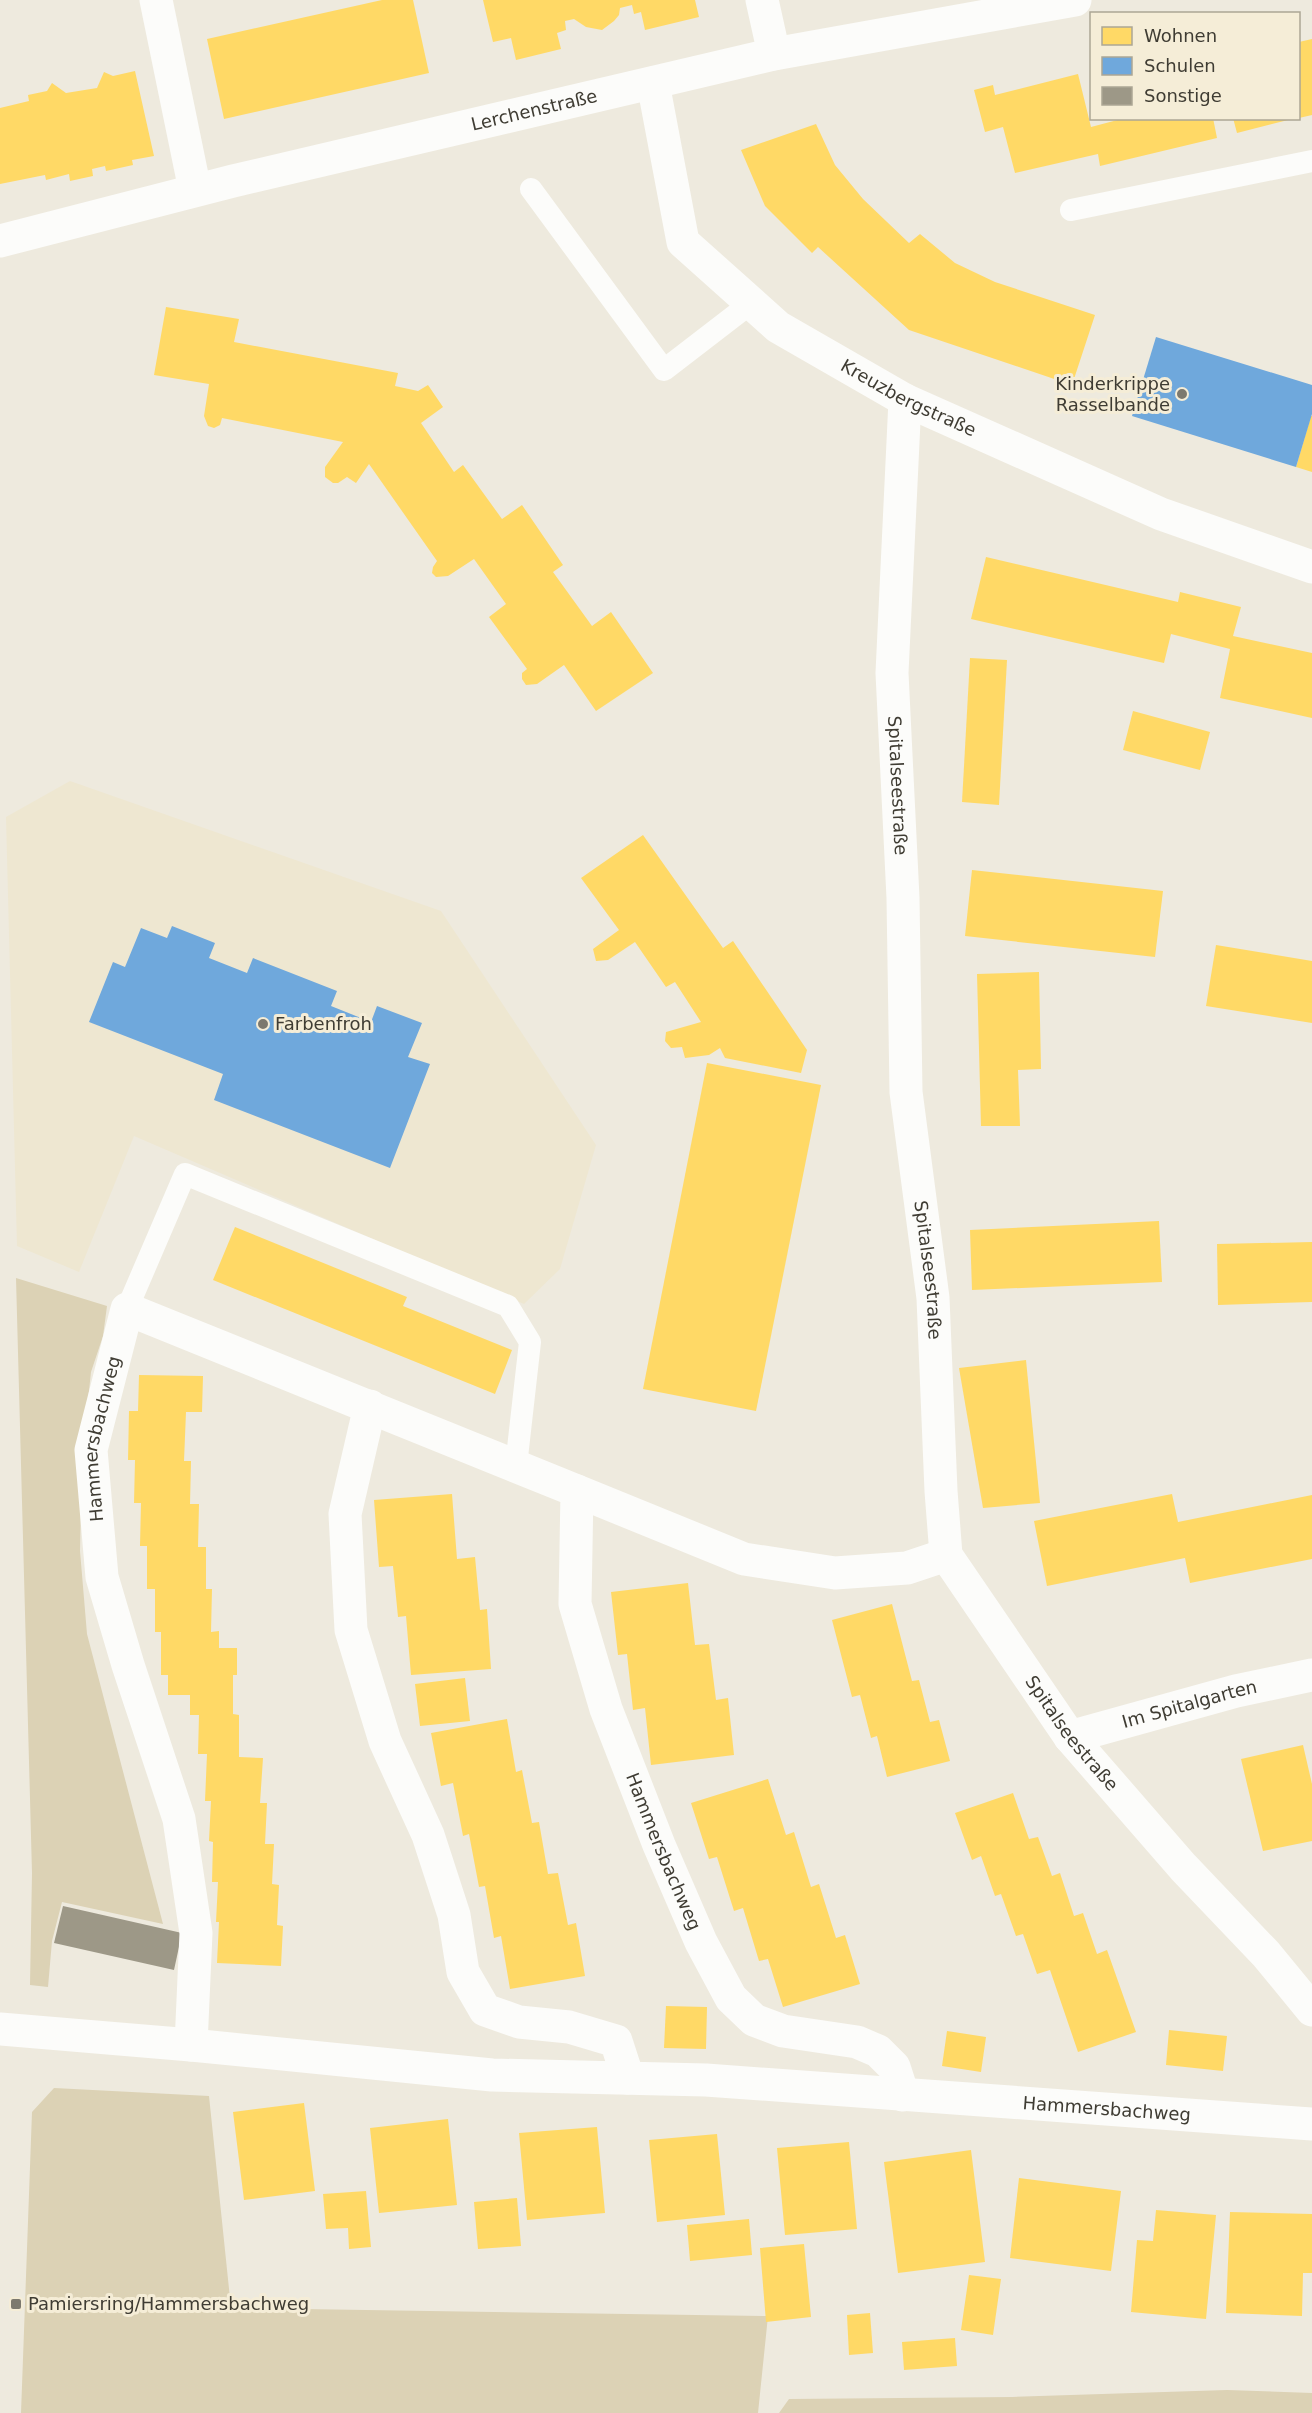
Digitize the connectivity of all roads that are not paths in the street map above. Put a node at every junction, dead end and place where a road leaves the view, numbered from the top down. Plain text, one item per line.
1 (156, 0) edge
2 (762, 0) edge
3 (1075, 0) edge
4 (774, 54) junction
5 (653, 83) junction
6 (1312, 161) edge
7 (531, 189) dead end
8 (195, 190) junction
9 (1071, 210) dead end
10 (0, 242) edge
11 (751, 303) junction
12 (905, 400) junction
13 (1312, 567) edge
14 (127, 1309) junction
15 (370, 1406) junction
16 (516, 1466) junction
17 (577, 1491) junction
18 (946, 1554) junction
19 (1312, 1675) edge
20 (1070, 1737) junction
21 (1312, 2010) edge
22 (0, 2029) edge
23 (191, 2045) junction
24 (628, 2078) junction
25 (903, 2095) junction
26 (1312, 2124) edge

1 - 8 street
2 - 4 street
3 - 4 street, Lerchenstraße
4 - 5 street, Lerchenstraße
5 - 8 street, Lerchenstraße
5 - 11 street, Kreuzbergstraße
6 - 9 lane
7 - 11 lane
8 - 10 street, Lerchenstraße
11 - 12 street, Kreuzbergstraße
12 - 13 street, Kreuzbergstraße
12 - 18 street, Spitalseestraße
14 - 15 street
14 - 16 lane
14 - 23 street, Hammersbachweg
15 - 16 street
15 - 24 street
16 - 17 street
17 - 18 street
17 - 25 street, Hammersbachweg
18 - 20 street, Spitalseestraße
19 - 20 street, Im Spitalgarten
20 - 21 street, Spitalseestraße
22 - 23 street, Hammersbachweg
23 - 24 street, Hammersbachweg
24 - 25 street, Hammersbachweg
25 - 26 street, Hammersbachweg

